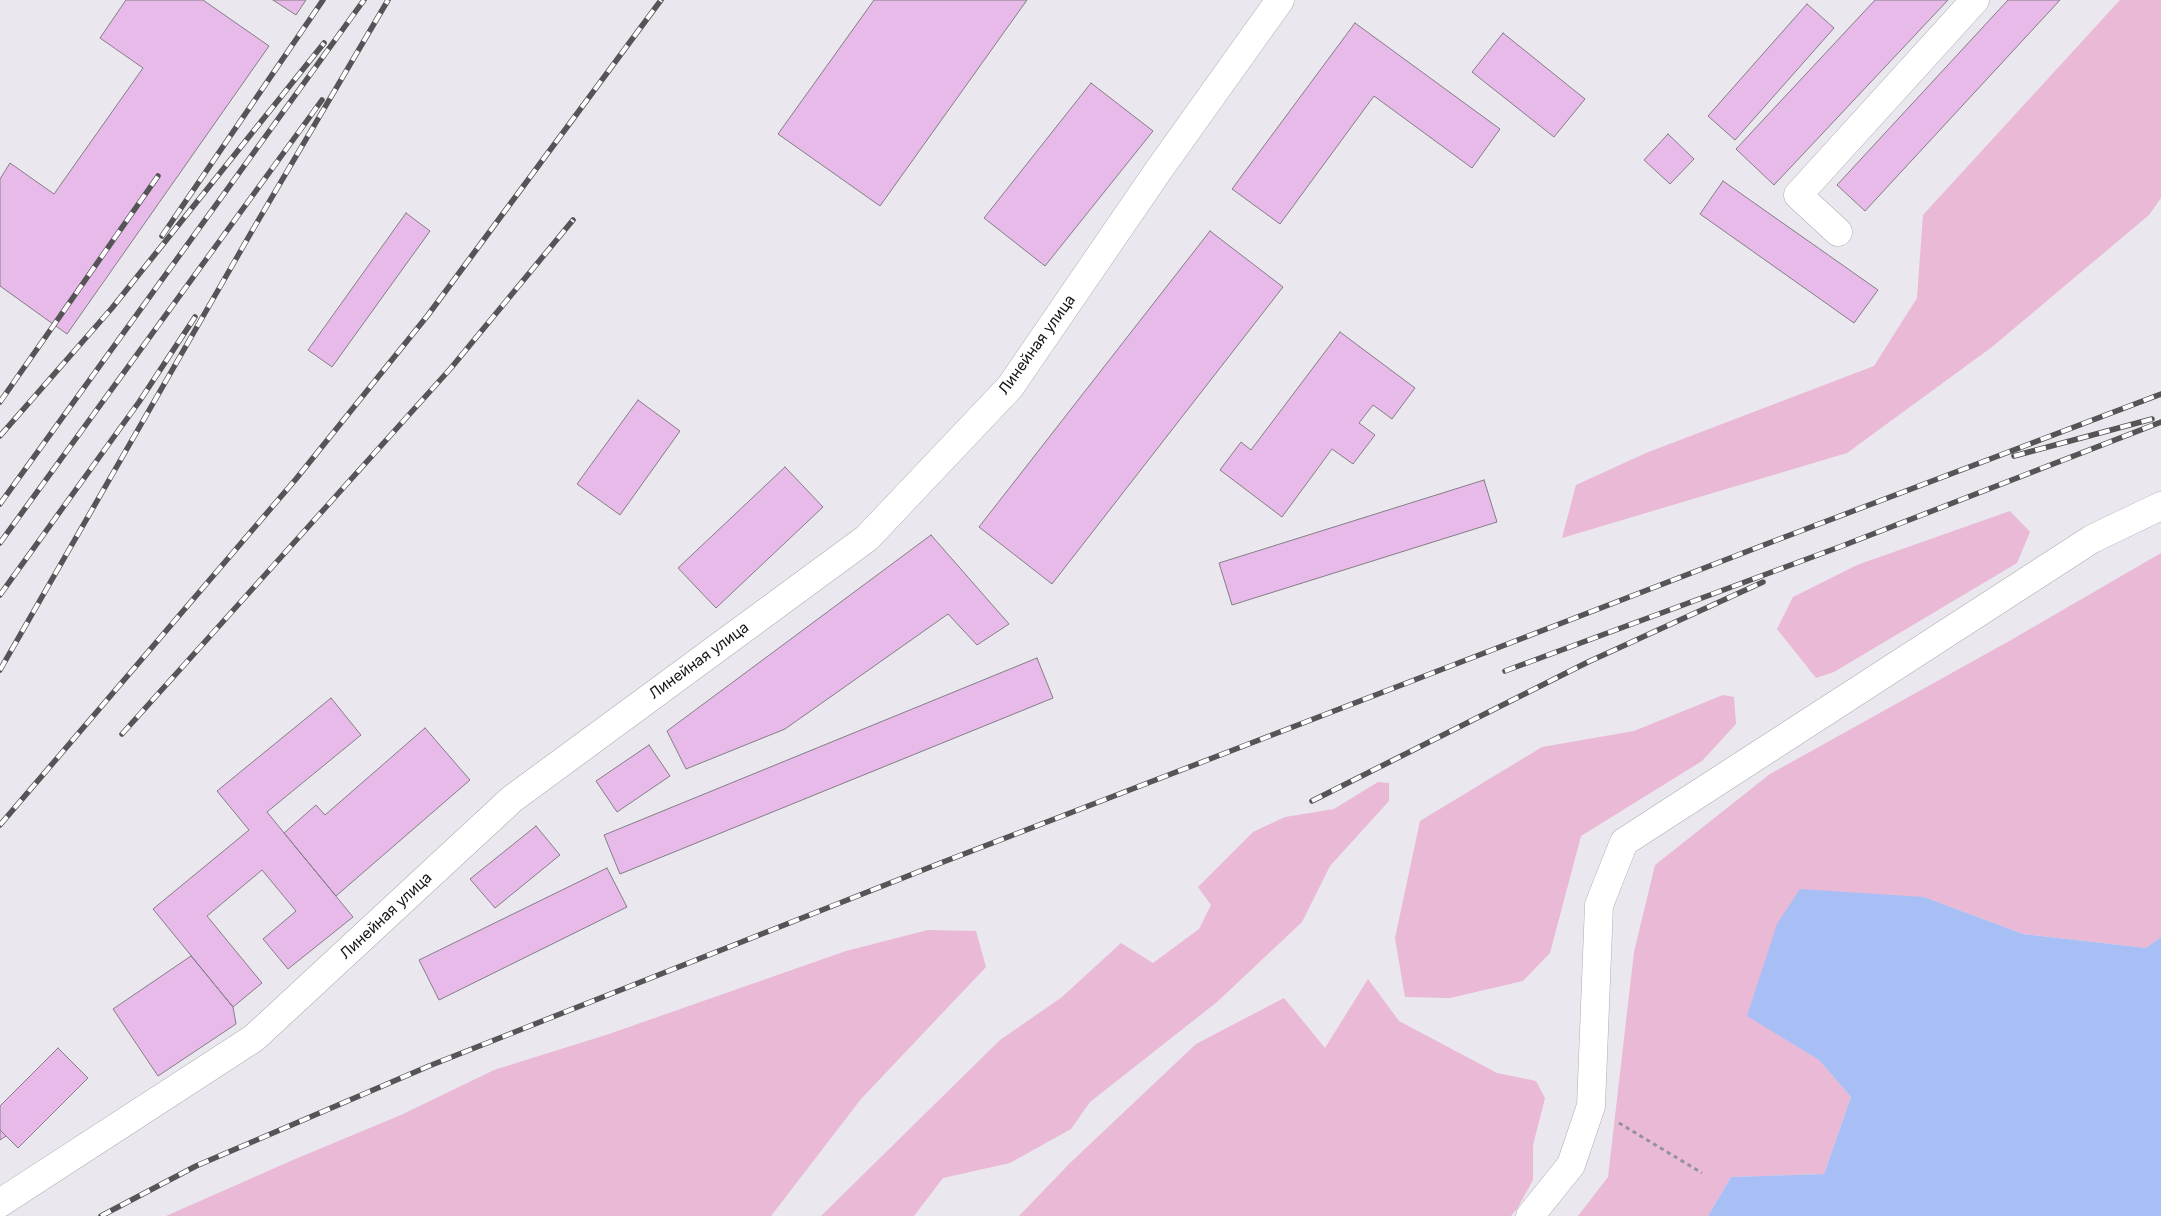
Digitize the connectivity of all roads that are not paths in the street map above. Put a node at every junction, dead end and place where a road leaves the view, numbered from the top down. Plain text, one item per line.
1 (1280, 0) edge
2 (1975, 0) edge
3 (1838, 232) dead end
4 (2161, 506) edge
5 (0, 1203) edge
6 (1530, 1216) edge

1 - 5 street, Линейная улица
2 - 3 street
4 - 6 street

